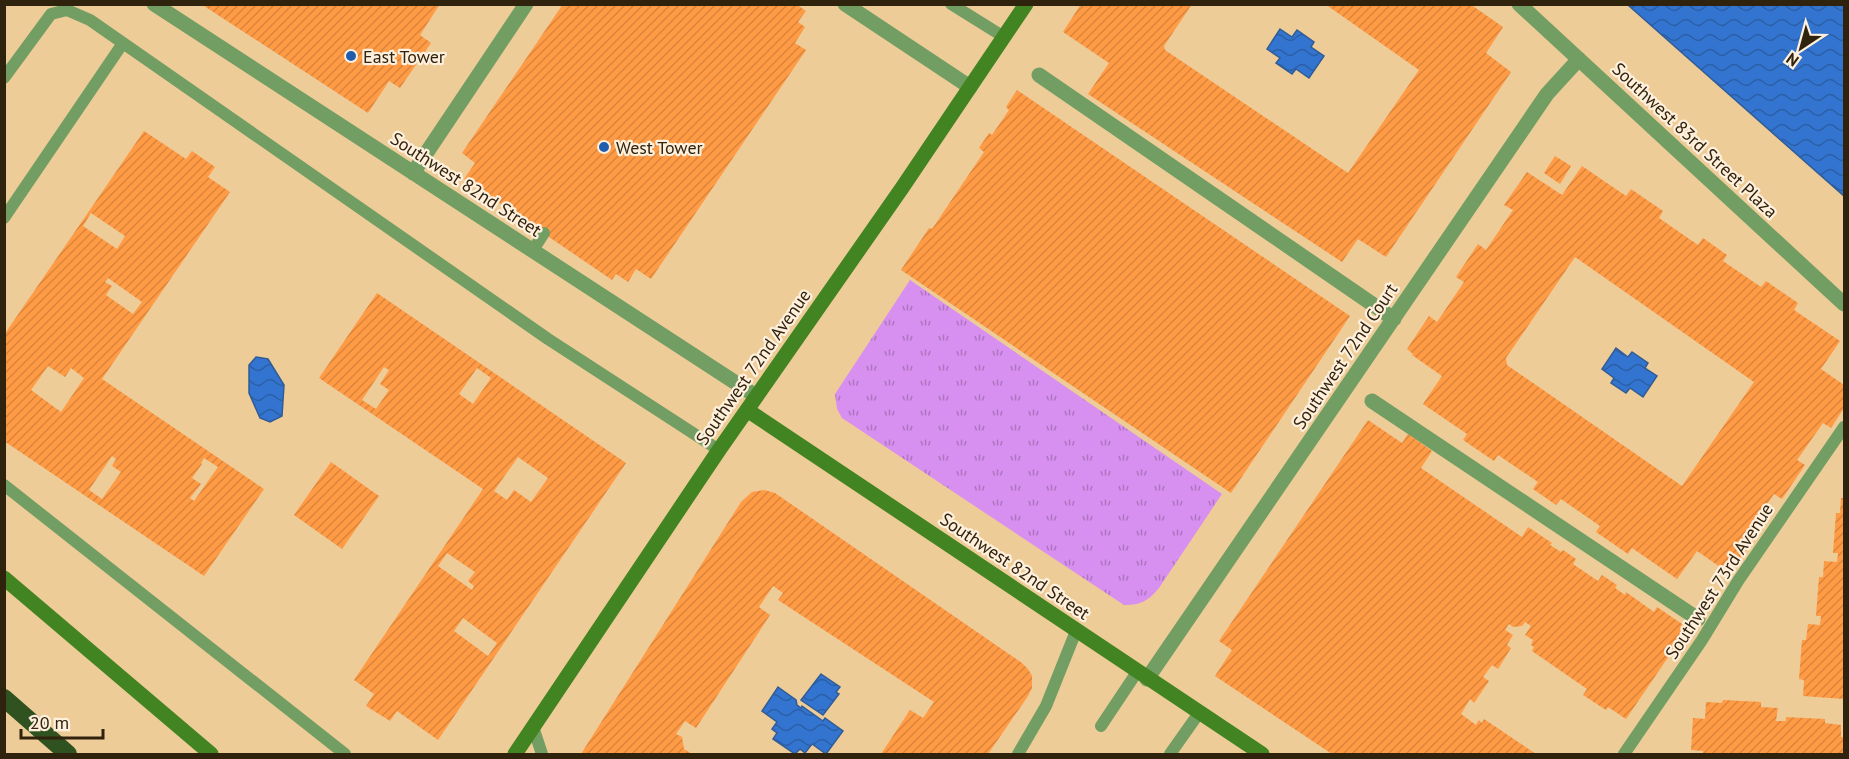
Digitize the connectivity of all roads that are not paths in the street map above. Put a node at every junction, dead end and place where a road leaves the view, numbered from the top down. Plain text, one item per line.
1 (154, 4) edge
2 (526, 4) edge
3 (845, 4) edge
4 (951, 4) edge
5 (1026, 4) edge
6 (1519, 4) edge
7 (1004, 37) junction
8 (123, 43) junction
9 (1579, 59) junction
10 (1039, 75) dead end
11 (4, 78) edge
12 (970, 87) junction
13 (413, 173) junction
14 (4, 218) edge
15 (544, 233) dead end
16 (533, 250) junction
17 (1845, 304) edge
18 (1394, 319) junction
19 (756, 396) junction
20 (1372, 401) dead end
21 (747, 410) junction
22 (1845, 427) edge
23 (719, 450) junction
24 (4, 485) edge
25 (4, 578) edge
26 (1698, 620) dead end
27 (1076, 631) junction
28 (1142, 675) junction
29 (4, 698) edge
30 (1199, 713) junction
31 (1101, 726) dead end
32 (533, 727) junction
33 (68, 754) edge
34 (211, 754) edge
35 (345, 754) edge
36 (514, 754) edge
37 (542, 754) edge
38 (1018, 754) edge
39 (1170, 754) edge
40 (1262, 754) edge
41 (1624, 754) edge

1 - 13 street, Southwest 82nd Street
2 - 13 street
3 - 12 street
4 - 7 lane
5 - 7 street, Southwest 72nd Avenue
6 - 9 street, Southwest 83rd Street Plaza
7 - 12 street, Southwest 72nd Avenue
8 - 11 lane
8 - 14 lane
8 - 23 lane
9 - 17 street, Southwest 83rd Street Plaza
9 - 18 street, Southwest 72nd Court
10 - 18 street
12 - 19 street, Southwest 72nd Avenue
13 - 16 street, Southwest 82nd Street
15 - 16 lane
16 - 19 street, Southwest 82nd Street
18 - 28 street, Southwest 72nd Court
19 - 21 street, Southwest 72nd Avenue
20 - 26 street
21 - 23 street, Southwest 72nd Avenue
21 - 27 street, Southwest 82nd Street
22 - 41 lane, Southwest 73rd Avenue
23 - 32 street, Southwest 72nd Avenue
24 - 35 lane
25 - 34 street
27 - 28 street, Southwest 82nd Street
27 - 38 lane
28 - 30 street, Southwest 82nd Street
28 - 31 lane
29 - 33 highway
30 - 39 lane
30 - 40 street, Southwest 82nd Street
32 - 36 street, Southwest 72nd Avenue
32 - 37 lane

